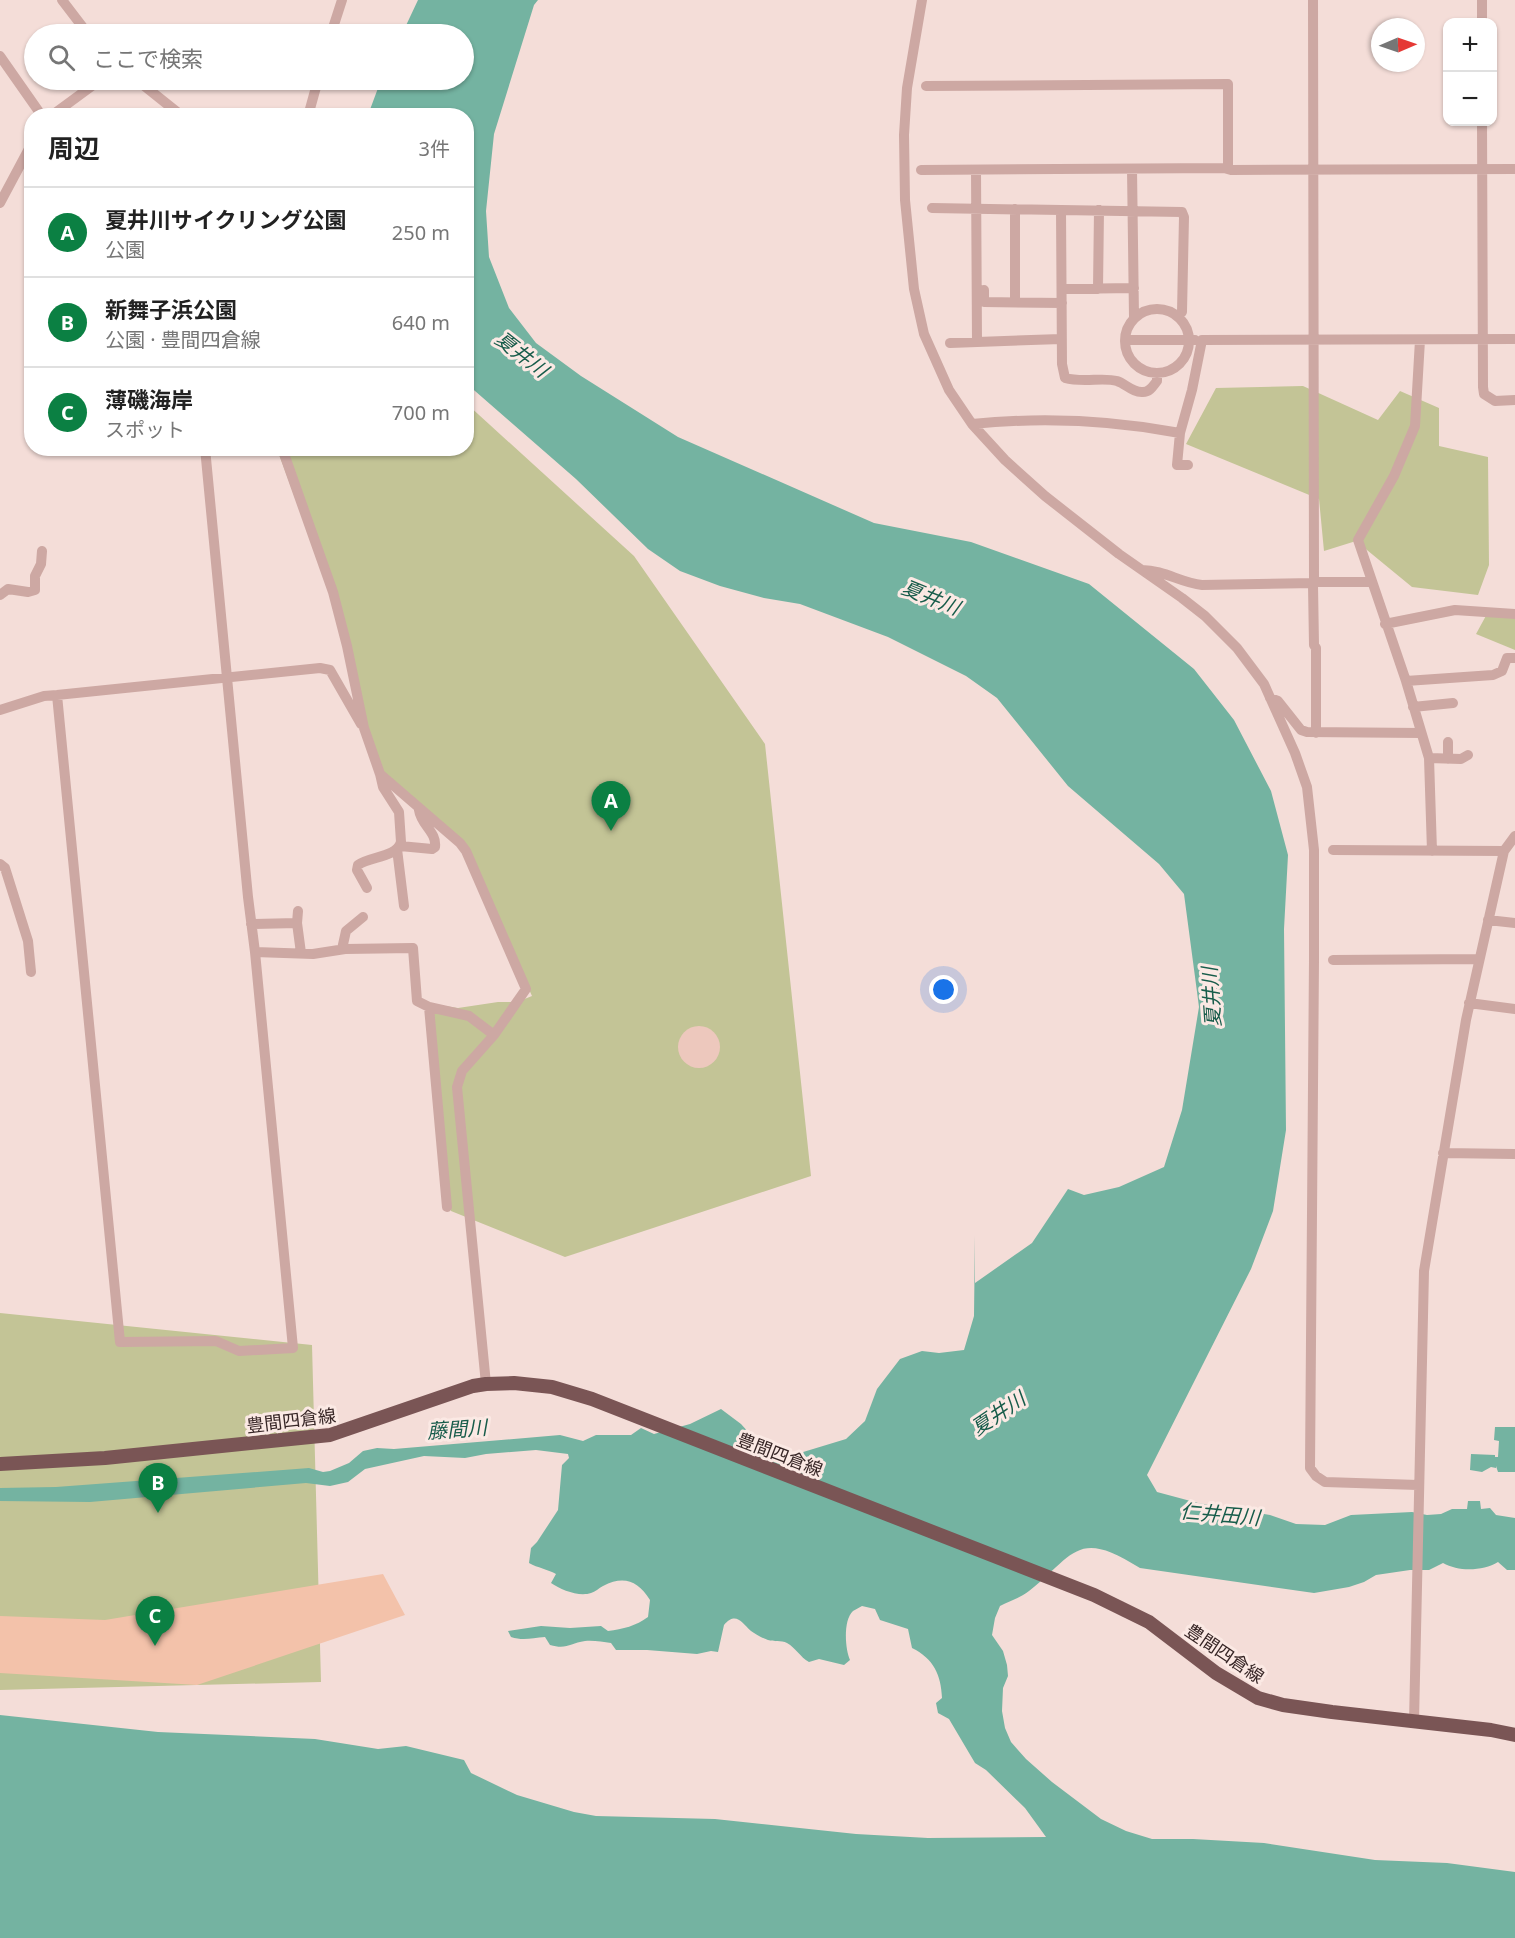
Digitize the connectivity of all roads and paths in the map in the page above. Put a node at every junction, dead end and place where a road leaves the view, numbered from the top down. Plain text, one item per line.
1 (62, 0) edge
2 (342, 0) edge
3 (922, 0) edge
4 (1312, 0) edge
5 (1482, 0) edge
6 (1482, 18) edge
7 (80, 24) edge
8 (334, 24) edge
9 (0, 56) edge
10 (926, 86) dead end
11 (86, 90) edge
12 (150, 90) edge
13 (315, 90) edge
14 (36, 108) edge
15 (62, 108) edge
16 (172, 108) edge
17 (310, 108) edge
18 (1482, 126) edge
19 (24, 158) edge
20 (1132, 169) junction
21 (1228, 169) junction
22 (1313, 169) junction
23 (1482, 169) junction
24 (1515, 169) edge
25 (921, 170) dead end
26 (976, 170) junction
27 (0, 203) edge
28 (932, 208) dead end
29 (980, 209) junction
30 (1015, 209) junction
31 (1061, 210) junction
32 (1099, 210) junction
33 (1132, 210) junction
34 (1134, 288) junction
35 (1062, 289) junction
36 (1098, 289) junction
37 (1015, 302) junction
38 (1062, 303) junction
39 (1178, 316) junction
40 (1134, 317) junction
41 (1061, 339) junction
42 (1482, 339) junction
43 (1515, 339) edge
44 (1125, 340) junction
45 (1189, 340) junction
46 (1202, 340) junction
47 (1313, 340) junction
48 (1420, 340) junction
49 (976, 341) junction
50 (950, 343) dead end
51 (1157, 373) junction
52 (1515, 400) edge
53 (972, 424) junction
54 (1180, 433) junction
55 (206, 456) edge
56 (284, 456) edge
57 (1188, 465) dead end
58 (42, 551) dead end
59 (1142, 570) junction
60 (1314, 582) junction
61 (1370, 582) junction
62 (0, 595) edge
63 (1515, 614) edge
64 (1385, 624) junction
65 (1515, 658) edge
66 (227, 676) junction
67 (1406, 681) junction
68 (57, 694) junction
69 (1270, 698) junction
70 (1453, 703) dead end
71 (1413, 706) junction
72 (0, 710) edge
73 (364, 728) junction
74 (1316, 733) junction
75 (1421, 733) junction
76 (1448, 742) dead end
77 (1468, 755) dead end
78 (1429, 758) junction
79 (1448, 759) junction
80 (380, 774) junction
81 (419, 810) junction
82 (1511, 844) edge
83 (399, 848) junction
84 (1333, 850) dead end
85 (1432, 851) junction
86 (0, 864) edge
87 (367, 888) dead end
88 (404, 906) dead end
89 (363, 917) dead end
90 (1488, 920) junction
91 (1515, 923) edge
92 (251, 924) junction
93 (342, 949) junction
94 (255, 952) junction
95 (301, 953) junction
96 (1479, 959) junction
97 (1333, 960) dead end
98 (31, 972) dead end
99 (1470, 1003) junction
100 (429, 1007) junction
101 (1515, 1009) edge
102 (494, 1035) junction
103 (1443, 1153) junction
104 (1515, 1154) edge
105 (447, 1207) dead end
106 (486, 1384) junction
107 (0, 1464) edge
108 (1418, 1485) junction
109 (1414, 1722) junction
110 (1515, 1735) edge

1 - 7 street
2 - 8 street
3 - 53 street
4 - 22 street
5 - 6 street
9 - 14 street
10 - 21 street
11 - 15 street
12 - 16 street
13 - 17 street
18 - 23 street
19 - 27 street
20 - 21 street
20 - 26 street
20 - 33 street
21 - 22 street
22 - 23 street
22 - 47 street
23 - 24 street
23 - 42 street
25 - 26 street
26 - 29 street
28 - 29 street
29 - 30 street
29 - 37 street
29 - 49 street
30 - 31 street
30 - 37 street
31 - 32 street
31 - 35 street
32 - 33 street
32 - 36 street
33 - 34 street
33 - 39 street
34 - 36 street
34 - 40 street
35 - 36 street
35 - 38 street
37 - 38 street
38 - 41 street
39 - 40 street
39 - 45 street
40 - 44 street
41 - 49 street
41 - 51 street
42 - 43 street
42 - 48 street
42 - 52 street
44 - 45 street
44 - 51 street
45 - 46 street
45 - 51 street
46 - 47 street
46 - 54 street
47 - 48 street
47 - 60 street
48 - 61 street
49 - 50 street
53 - 54 street
53 - 59 street
54 - 57 street
55 - 66 street
56 - 73 street
58 - 62 street
59 - 60 street
59 - 69 street
60 - 61 street
60 - 74 street
61 - 64 street
63 - 64 street
64 - 67 street
65 - 67 street
66 - 68 street
66 - 73 street
66 - 92 street
67 - 71 street
68 - 72 street
68 - 94 street
69 - 74 street
69 - 108 street
70 - 71 street
71 - 75 street
73 - 80 street
74 - 75 street
75 - 78 street
76 - 79 street
77 - 79 street
78 - 79 street
78 - 85 street
80 - 81 street
80 - 83 street
81 - 83 street
81 - 102 street
82 - 85 street
82 - 90 street
83 - 87 street
83 - 88 street
84 - 85 street
86 - 98 street
89 - 93 street
90 - 91 street
90 - 96 street
92 - 94 street
92 - 95 street
93 - 95 street
93 - 100 street
94 - 95 street
96 - 97 street
96 - 99 street
99 - 101 street
99 - 103 street
100 - 102 street
100 - 105 street
102 - 106 street
103 - 104 street
103 - 108 street
106 - 107 main road, 豊間四倉線
106 - 109 main road, 豊間四倉線
108 - 109 street
109 - 110 main road, 豊間四倉線

